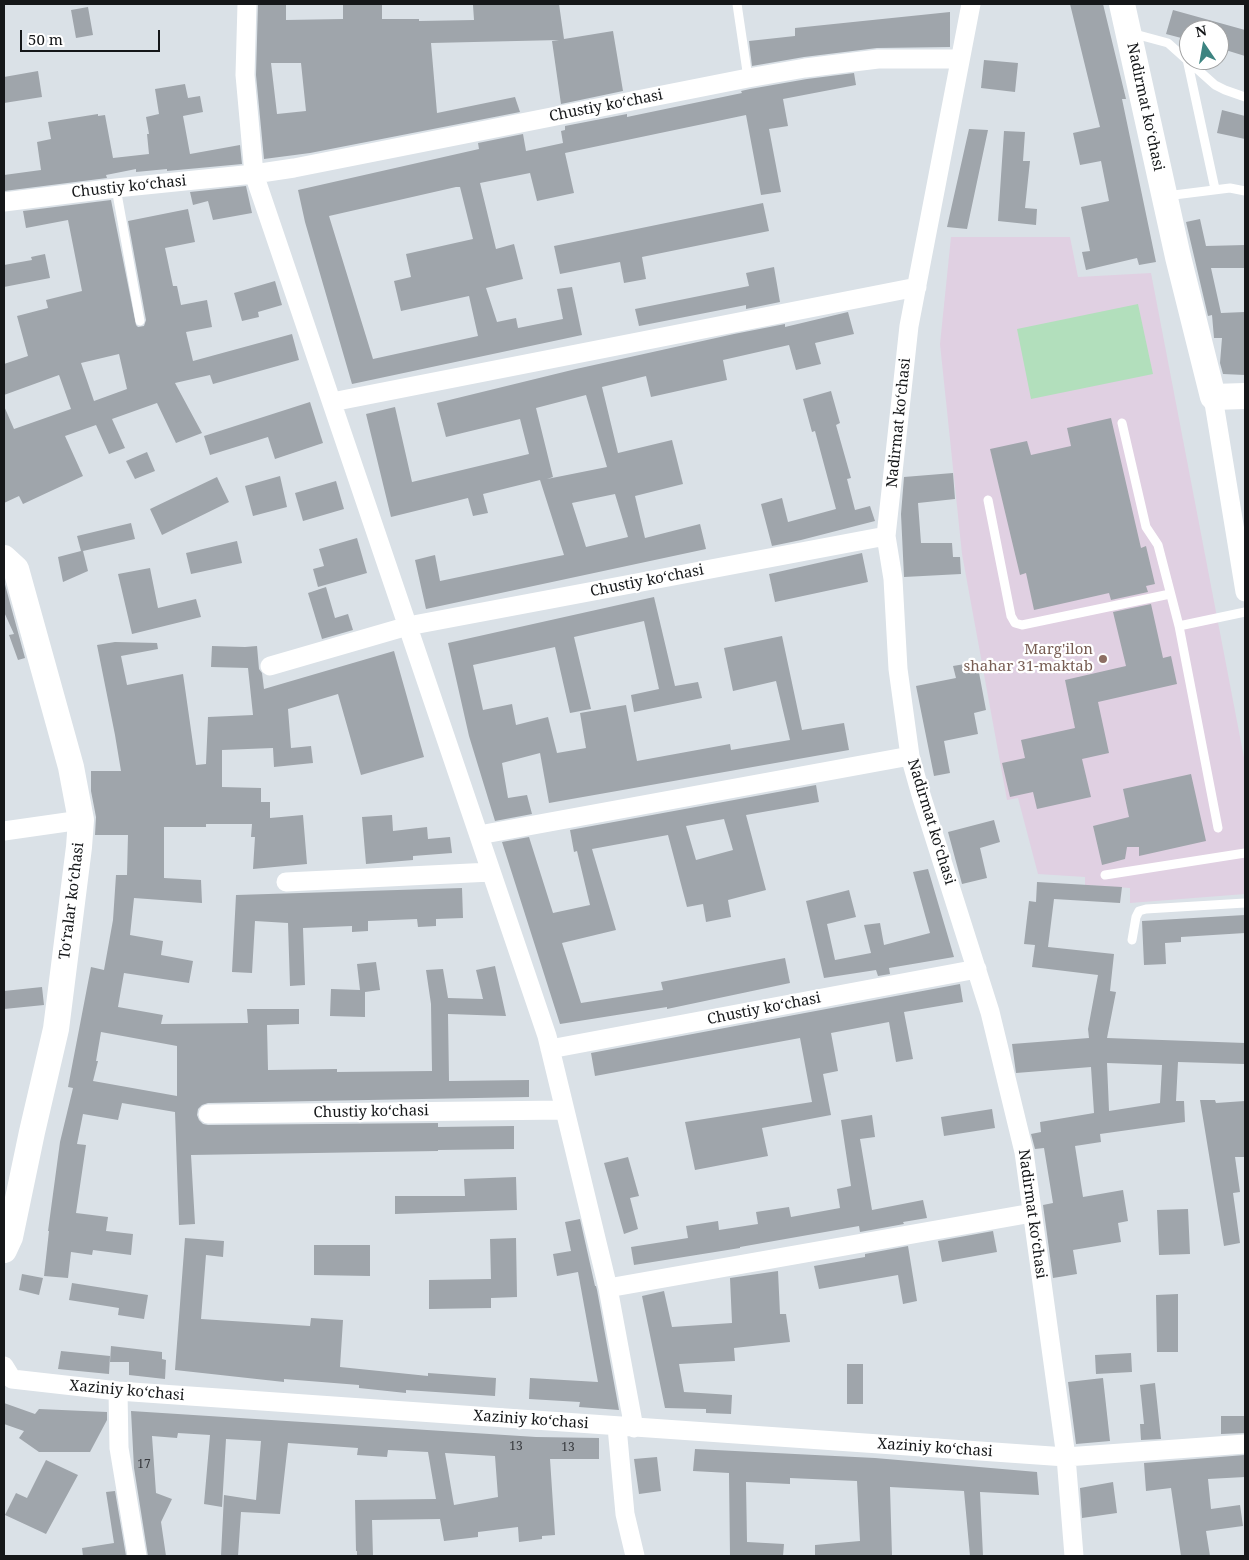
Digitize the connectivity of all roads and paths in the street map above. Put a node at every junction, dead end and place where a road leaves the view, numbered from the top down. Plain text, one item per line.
1 (247, 4) edge
2 (737, 4) edge
3 (971, 4) edge
4 (1122, 4) edge
5 (1128, 33) junction
6 (1179, 52) edge
7 (960, 59) junction
8 (1190, 70) edge
9 (1199, 70) edge
10 (748, 78) junction
11 (1245, 96) edge
12 (254, 174) junction
13 (116, 188) junction
14 (1215, 189) junction
15 (1245, 191) edge
16 (1164, 196) junction
17 (4, 202) edge
18 (917, 286) junction
19 (140, 321) dead end
20 (1245, 396) edge
21 (1213, 397) junction
22 (332, 402) junction
23 (1122, 423) dead end
24 (988, 500) dead end
25 (886, 536) junction
26 (4, 558) edge
27 (1243, 569) edge
28 (1245, 592) edge
29 (1170, 594) junction
30 (1245, 612) edge
31 (408, 626) junction
32 (1179, 626) junction
33 (270, 666) dead end
34 (910, 756) junction
35 (81, 820) junction
36 (1218, 828) dead end
37 (4, 831) edge
38 (479, 835) junction
39 (1245, 853) edge
40 (492, 872) junction
41 (1105, 875) dead end
42 (286, 882) dead end
43 (1245, 903) edge
44 (1132, 940) dead end
45 (977, 969) junction
46 (550, 1049) junction
47 (565, 1110) junction
48 (208, 1114) dead end
49 (1032, 1213) junction
50 (6, 1242) edge
51 (608, 1288) junction
52 (4, 1366) edge
53 (118, 1391) junction
54 (626, 1427) junction
55 (1245, 1444) edge
56 (1066, 1457) junction
57 (137, 1556) edge
58 (635, 1556) edge
59 (1074, 1556) edge

1 - 12 street
2 - 10 lane
3 - 7 street, Nadirmat koʻchasi
4 - 5 street, Nadirmat koʻchasi
5 - 6 lane
5 - 16 street, Nadirmat koʻchasi
7 - 10 street, Chustiy koʻchasi
7 - 18 street, Nadirmat koʻchasi
8 - 14 lane
9 - 11 lane
10 - 12 street, Chustiy koʻchasi
12 - 13 street, Chustiy koʻchasi
12 - 22 street
13 - 17 street, Chustiy koʻchasi
13 - 19 lane
14 - 15 lane
14 - 16 lane
16 - 21 street, Nadirmat koʻchasi
18 - 22 street
18 - 25 street, Nadirmat koʻchasi
20 - 21 street
21 - 27 street, Nadirmat koʻchasi
22 - 31 street
23 - 29 lane
24 - 29 lane
25 - 31 street, Chustiy koʻchasi
25 - 34 street, Nadirmat koʻchasi
26 - 35 street, Toʻralar koʻchasi
27 - 28 street, Nadirmat koʻchasi
29 - 32 lane
30 - 32 lane
31 - 33 street, Chustiy koʻchasi
31 - 38 street
32 - 36 lane
34 - 38 street
34 - 45 street, Nadirmat koʻchasi
35 - 37 street
35 - 50 street, Toʻralar koʻchasi
38 - 40 street
39 - 41 lane
40 - 42 street
40 - 46 street
43 - 44 lane
45 - 46 street, Chustiy koʻchasi
45 - 49 street, Nadirmat koʻchasi
46 - 47 street
47 - 48 street, Chustiy koʻchasi
47 - 51 street
49 - 51 street
49 - 56 street, Nadirmat koʻchasi
51 - 54 street
52 - 53 street, Xaziniy koʻchasi
53 - 54 street, Xaziniy koʻchasi
53 - 57 street
54 - 56 street, Xaziniy koʻchasi
54 - 58 street
55 - 56 street
56 - 59 street, Nadirmat koʻchasi

